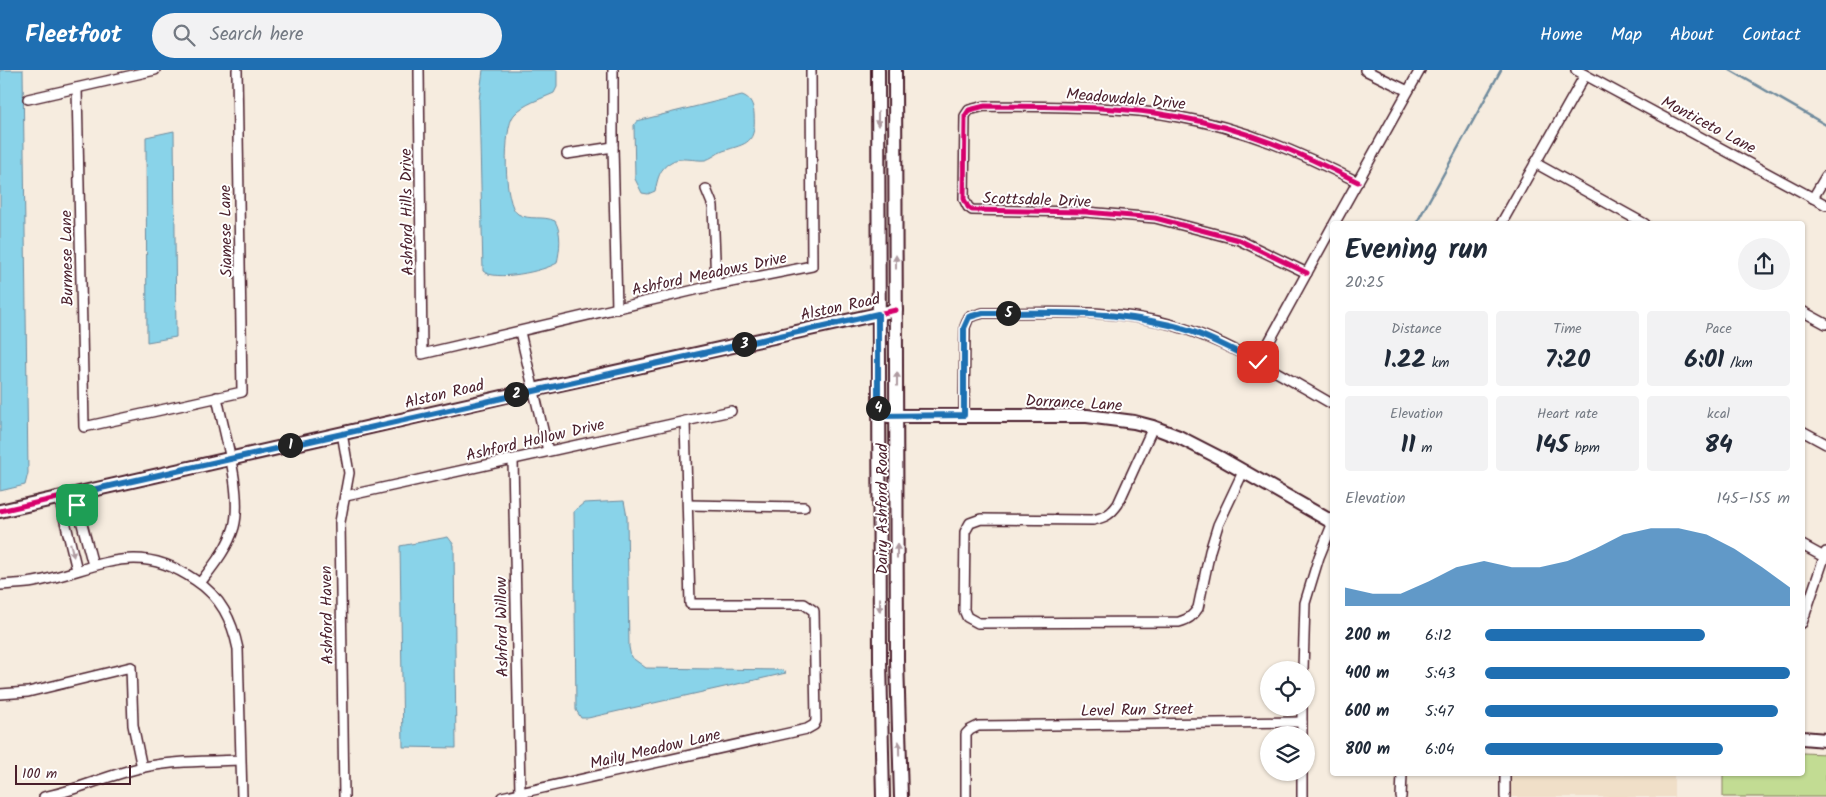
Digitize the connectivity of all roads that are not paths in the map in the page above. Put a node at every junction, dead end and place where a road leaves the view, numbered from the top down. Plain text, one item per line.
1 (155, 70) edge
2 (237, 70) edge
3 (419, 70) edge
4 (613, 70) edge
5 (811, 70) edge
6 (878, 70) edge
7 (895, 70) edge
8 (1365, 70) edge
9 (1420, 70) edge
10 (1576, 70) edge
11 (1585, 75) junction
12 (77, 88) junction
13 (1408, 91) junction
14 (28, 99) dead end
15 (612, 147) junction
16 (567, 154) dead end
17 (1535, 163) junction
18 (1826, 176) edge
19 (1358, 182) junction
20 (706, 189) dead end
21 (1813, 198) junction
22 (1826, 206) edge
23 (968, 207) joint
24 (1336, 221) edge
25 (1503, 221) edge
26 (1640, 221) edge
27 (1330, 231) edge
28 (1307, 273) junction
29 (716, 285) junction
30 (617, 309) junction
31 (896, 310) junction
32 (1805, 313) edge
33 (878, 314) junction
34 (1826, 324) edge
35 (520, 332) junction
36 (422, 354) joint
37 (1258, 362) junction
38 (533, 390) junction
39 (217, 397) junction
40 (1330, 403) edge
41 (731, 411) dead end
42 (964, 415) junction
43 (878, 416) junction
44 (897, 416) junction
45 (685, 421) junction
46 (1152, 427) junction
47 (342, 433) junction
48 (1805, 433) edge
49 (1826, 444) edge
50 (548, 451) junction
51 (229, 459) junction
52 (513, 460) junction
53 (1243, 472) junction
54 (74, 494) junction
55 (346, 496) junction
56 (59, 497) junction
57 (688, 505) junction
58 (804, 507) dead end
59 (0, 511) edge
60 (1330, 522) edge
61 (1330, 528) edge
62 (1805, 546) edge
63 (1825, 555) edge
64 (93, 565) junction
65 (77, 570) junction
66 (200, 583) junction
67 (0, 585) edge
68 (1805, 614) edge
69 (880, 660) junction
70 (897, 660) junction
71 (1303, 661) edge
72 (0, 694) edge
73 (1302, 716) edge
74 (1302, 722) junction
75 (1302, 726) edge
76 (1805, 738) edge
77 (1826, 740) edge
78 (240, 760) junction
79 (142, 768) junction
80 (1402, 776) edge
81 (1505, 776) edge
82 (1302, 781) edge
83 (520, 793) junction
84 (44, 797) edge
85 (242, 797) edge
86 (344, 797) edge
87 (502, 797) edge
88 (883, 797) edge
89 (901, 797) edge
90 (966, 797) edge
91 (1302, 797) edge
92 (1401, 797) edge
93 (1505, 797) edge

1 - 12 street
2 - 39 street, Siamese Lane
3 - 36 street, Ashford Hills Drive
4 - 15 street
5 - 29 street, Ashford Meadows Drive
6 -> 33 main road, Dairy Ashford Road
31 -> 7 main road, Dairy Ashford Road
8 - 13 street
9 - 13 street
10 - 11 street, Monticeto Lane
11 - 17 street
11 - 21 street, Monticeto Lane
12 - 14 street
12 - 39 street, Burmese Lane
13 - 19 street
15 - 16 street
15 - 30 street
17 - 25 street
17 - 26 street
18 - 21 street
19 - 23 street, Meadowdale Drive
19 - 24 street
20 - 29 street
21 - 22 street, Monticeto Lane
23 - 28 street, Scottsdale Drive
27 - 28 street
28 - 37 street
29 - 30 street, Ashford Meadows Drive
30 - 35 street, Ashford Meadows Drive
31 - 33 main road, Alston Road
44 -> 31 main road, Dairy Ashford Road
32 - 34 street
33 - 38 main road, Alston Road
33 - 43 main road, Dairy Ashford Road
35 - 36 street, Ashford Meadows Drive
35 - 38 street
37 - 40 street
37 - 42 street
38 - 47 main road, Alston Road
38 - 50 street
39 - 51 street
41 - 45 street, Ashford Hollow Drive
42 - 44 main road, Dorrance Lane
42 - 46 main road, Dorrance Lane
43 - 44 main road, Dorrance Lane
43 -> 69 main road, Dairy Ashford Road
70 -> 44 main road, Dairy Ashford Road
45 - 50 street, Ashford Hollow Drive
45 - 57 street
46 - 53 main road, Dorrance Lane
46 - 53 street
47 - 51 main road, Alston Road
47 - 55 street, Ashford Haven
48 - 49 street
50 - 52 street, Ashford Hollow Drive
51 - 54 main road, Alston Road
51 - 66 street
52 - 55 street, Ashford Hollow Drive
52 - 83 street, Ashford Willow
53 - 60 main road, Dorrance Lane
54 - 56 main road, Alston Road
54 - 64 street
55 - 86 street, Ashford Haven
56 - 59 main road, Alston Road
56 -> 65 street
57 - 58 street
57 - 83 street, Maily Meadow Lane
61 - 71 street
62 - 63 street
63 - 68 street
64 - 65 street
64 - 66 street
65 - 67 street
66 - 78 street
69 - 70 main road
69 - 88 main road, Dairy Ashford Road
89 -> 70 main road, Dairy Ashford Road
72 - 79 street
73 - 74 street
74 - 75 street
74 - 90 street, Level Run Street
76 - 77 main road
78 - 79 street
78 - 85 street
79 - 84 street
80 - 92 street
81 - 93 street
82 - 91 street
83 - 87 street, Maily Meadow Lane

